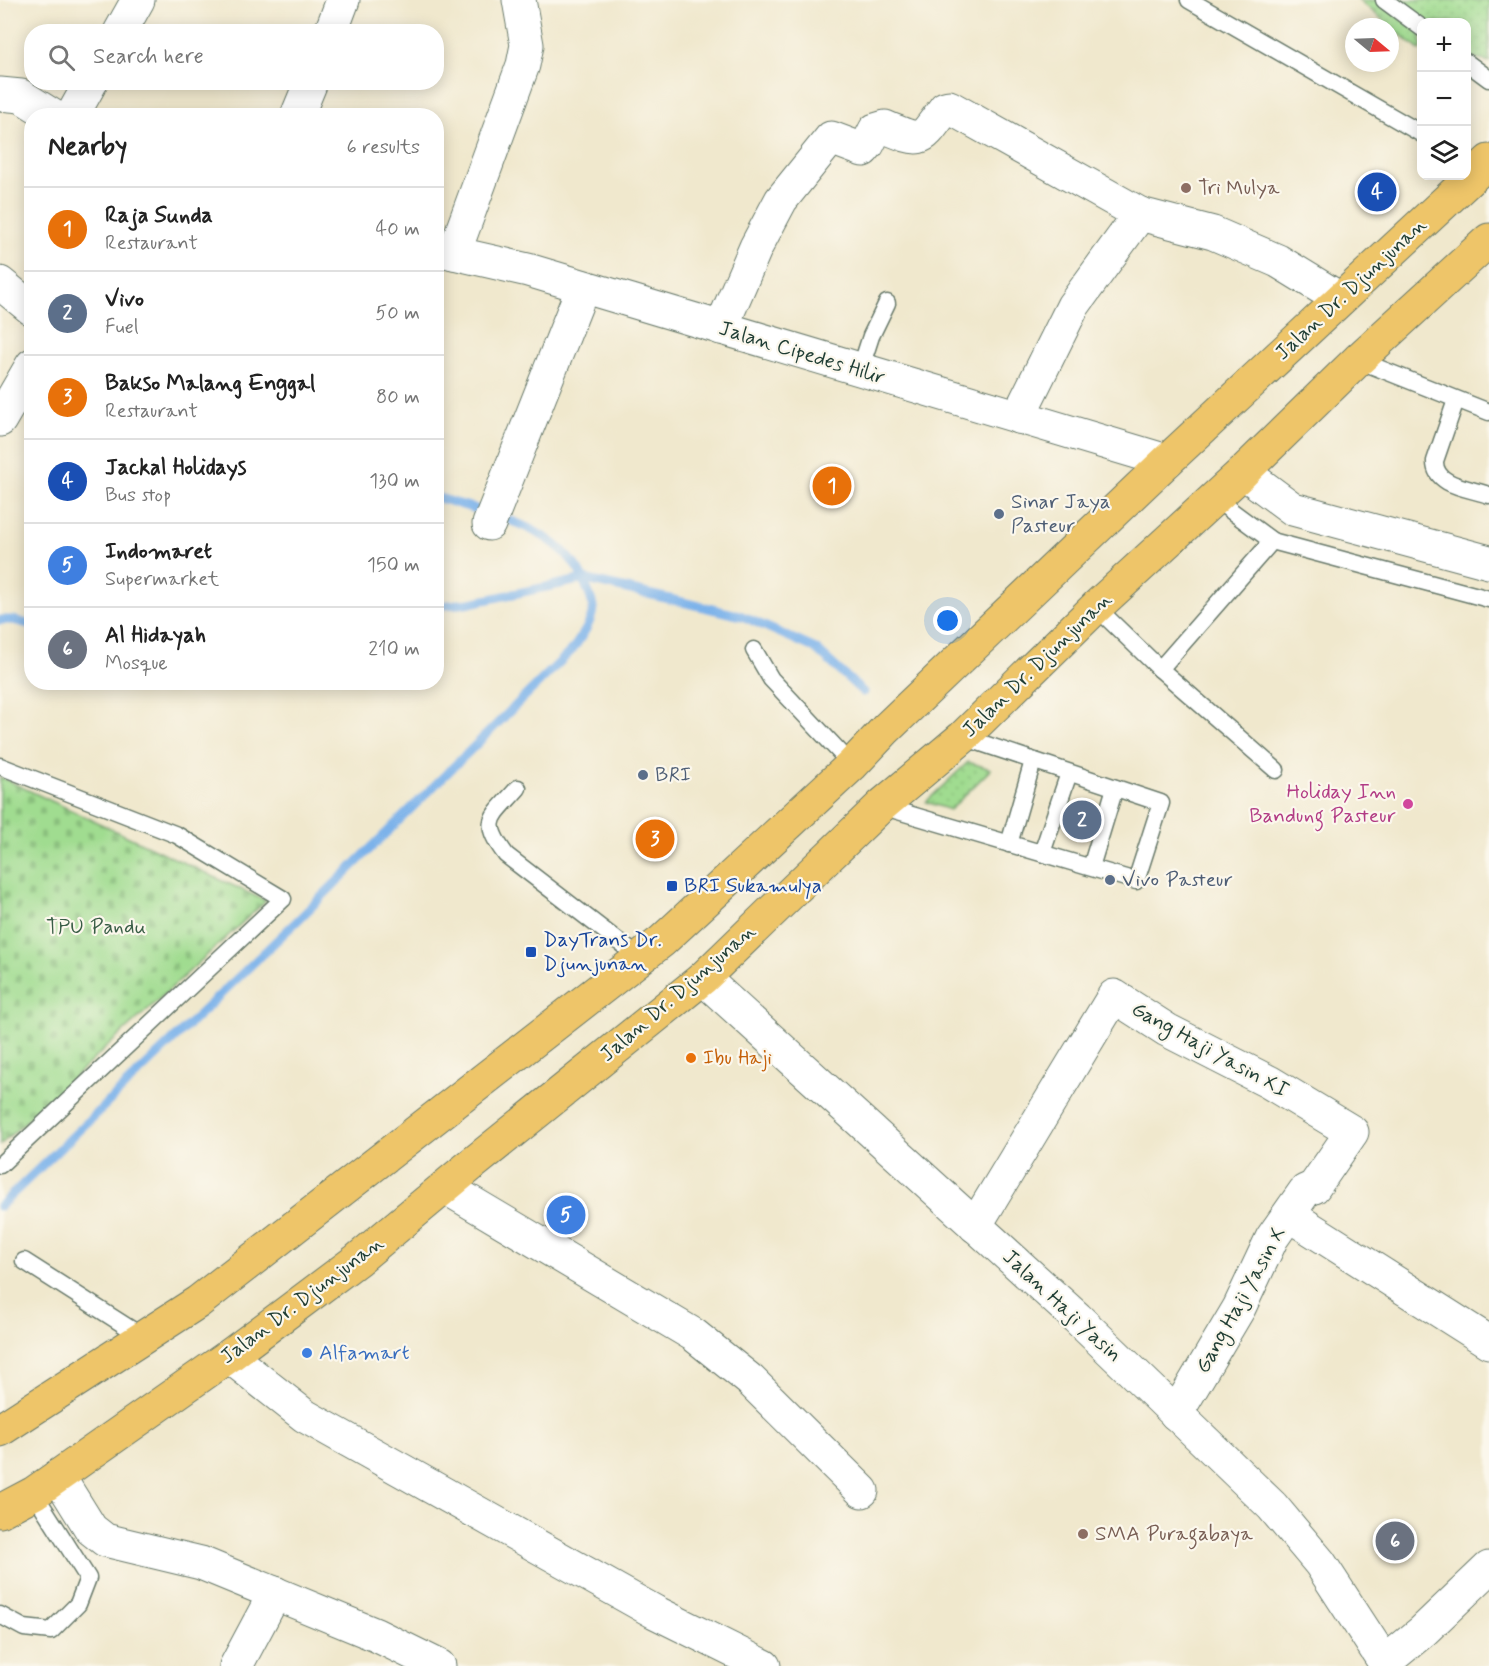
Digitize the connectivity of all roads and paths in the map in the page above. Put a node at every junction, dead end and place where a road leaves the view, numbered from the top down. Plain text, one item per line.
1 (138, 0) edge
2 (344, 0) edge
3 (519, 0) edge
4 (1189, 0) edge
5 (1384, 0) edge
6 (124, 24) edge
7 (334, 24) edge
8 (1417, 24) edge
9 (1471, 65) edge
10 (1489, 79) edge
11 (87, 90) edge
12 (308, 90) edge
13 (0, 94) edge
14 (40, 108) edge
15 (76, 108) edge
16 (300, 108) edge
17 (1417, 132) edge
18 (1478, 165) edge
19 (1140, 214) junction
20 (1488, 244) edge
21 (445, 251) edge
22 (0, 283) edge
23 (583, 287) junction
24 (1340, 299) junction
25 (24, 302) edge
26 (887, 303) dead end
27 (721, 328) junction
28 (1358, 360) junction
29 (860, 370) junction
30 (24, 379) edge
31 (1456, 399) junction
32 (1489, 412) edge
33 (1018, 417) junction
34 (0, 420) edge
35 (1167, 461) junction
36 (1243, 472) junction
37 (1489, 495) edge
38 (1214, 498) junction
39 (493, 516) dead end
40 (1272, 541) junction
41 (1489, 562) edge
42 (1489, 599) edge
43 (1096, 607) junction
44 (754, 650) dead end
45 (1160, 669) junction
46 (963, 737) junction
47 (1033, 761) junction
48 (852, 765) junction
49 (0, 766) edge
50 (1276, 770) dead end
51 (1069, 773) junction
52 (518, 788) dead end
53 (1115, 788) junction
54 (881, 806) junction
55 (1009, 844) junction
56 (1042, 853) junction
57 (1091, 867) junction
58 (640, 958) junction
59 (703, 978) junction
60 (1352, 1132) joint
61 (0, 1165) edge
62 (445, 1187) junction
63 (1289, 1215) junction
64 (975, 1226) junction
65 (24, 1261) dead end
66 (143, 1337) junction
67 (1489, 1342) edge
68 (229, 1356) junction
69 (1176, 1414) junction
70 (0, 1430) edge
71 (46, 1485) junction
72 (862, 1491) dead end
73 (0, 1511) edge
74 (1489, 1568) edge
75 (275, 1593) junction
76 (0, 1615) edge
77 (1386, 1664) edge
78 (236, 1666) edge
79 (439, 1666) edge
80 (764, 1666) edge

1 - 6 street
2 - 7 street
3 - 21 street
4 - 17 lane
5 - 8 lane
9 - 10 lane
11 - 15 street
12 - 16 street
13 - 14 street
18 - 24 highway, Jalan Dr. Djunjunan
19 - 24 street
19 - 27 street
19 - 33 street
20 - 28 highway, Jalan Dr. Djunjunan
21 - 23 street, Jalan Cipedes Hilir
22 - 25 street
23 - 27 street, Jalan Cipedes Hilir
23 - 39 street
24 - 35 highway, Jalan Dr. Djunjunan
26 - 29 lane
27 - 29 street, Jalan Cipedes Hilir
28 - 31 lane
28 - 36 highway, Jalan Dr. Djunjunan
29 - 33 street, Jalan Cipedes Hilir
30 - 34 street
31 - 32 lane
31 - 37 lane
33 - 35 street, Jalan Cipedes Hilir
35 - 48 highway, Jalan Dr. Djunjunan
36 - 38 highway, Jalan Dr. Djunjunan
36 - 41 street
38 - 40 lane
38 - 43 highway, Jalan Dr. Djunjunan
40 - 42 lane
40 - 45 lane
43 - 45 lane
43 - 46 highway, Jalan Dr. Djunjunan
44 - 48 lane
45 - 50 lane
46 - 47 lane
46 - 54 highway, Jalan Dr. Djunjunan
47 - 51 lane
47 - 55 lane
48 - 58 highway, Jalan Dr. Djunjunan
49 - 61 lane
51 - 53 lane
51 - 56 lane
52 - 58 lane
53 - 57 lane
53 - 57 lane
54 - 55 lane
54 - 59 highway, Jalan Dr. Djunjunan
55 - 56 lane
56 - 57 lane
58 - 66 highway, Jalan Dr. Djunjunan
59 - 62 highway, Jalan Dr. Djunjunan
59 - 64 street, Jalan Haji Yasin
60 - 63 street, Gang Haji Yasin X
60 - 64 street, Gang Haji Yasin XI
62 - 68 highway, Jalan Dr. Djunjunan
62 - 72 street
63 - 67 street
63 - 69 street, Gang Haji Yasin X
64 - 69 street, Jalan Haji Yasin
65 - 66 lane
66 - 70 highway, Jalan Dr. Djunjunan
68 - 71 highway, Jalan Dr. Djunjunan
68 - 80 street
69 - 77 street, Jalan Haji Yasin
71 - 73 highway, Jalan Dr. Djunjunan
71 - 75 street
71 - 76 lane
74 - 77 street
75 - 78 street
75 - 79 street

